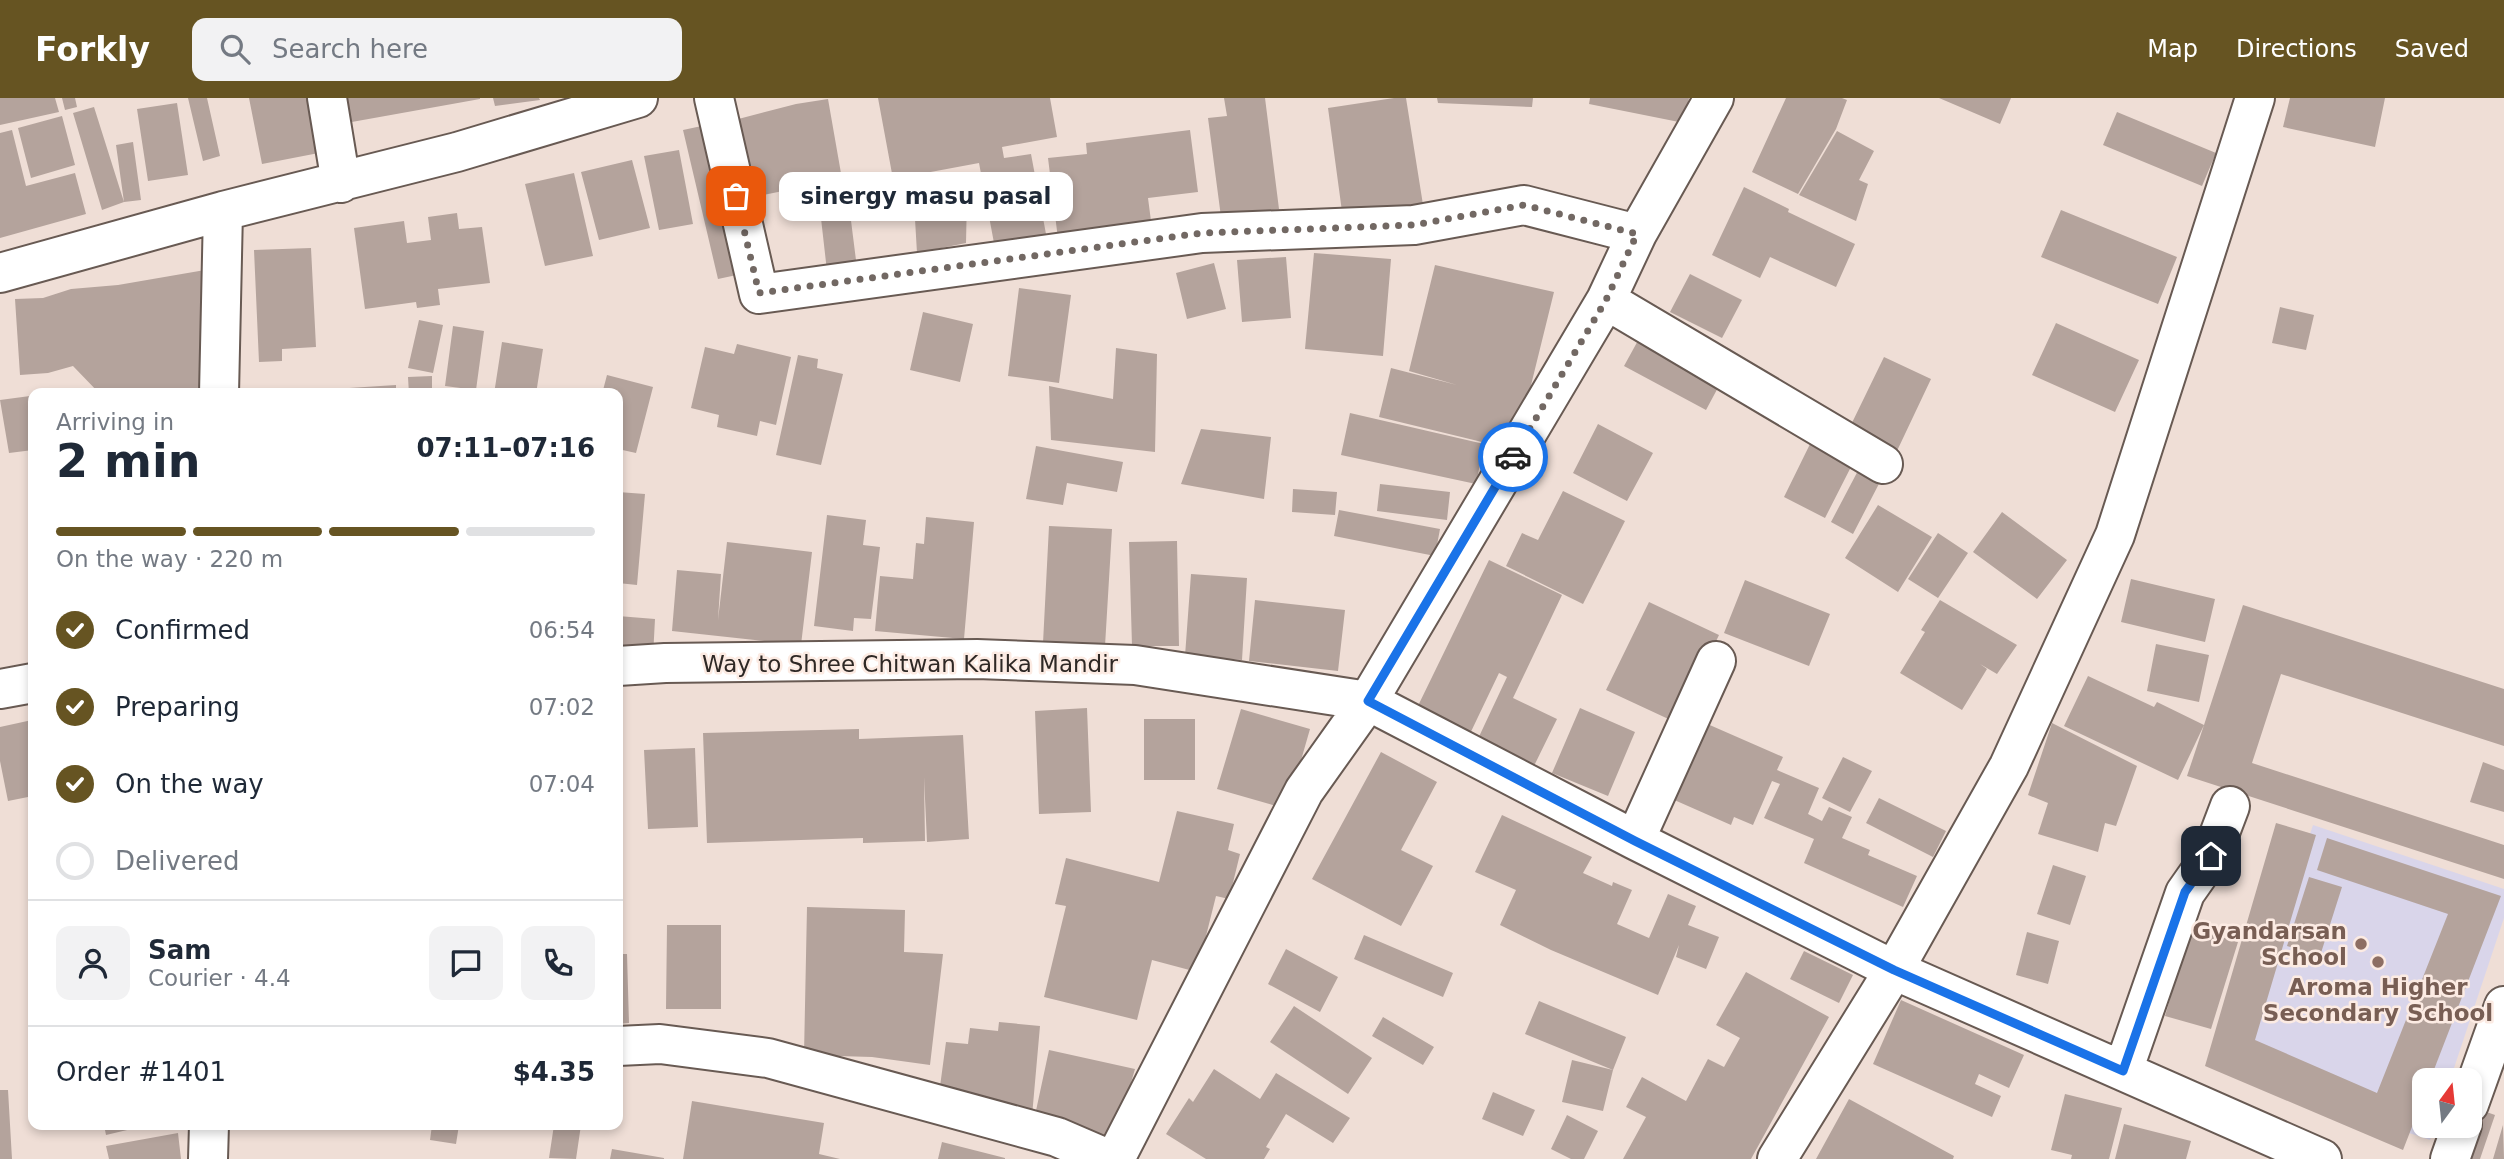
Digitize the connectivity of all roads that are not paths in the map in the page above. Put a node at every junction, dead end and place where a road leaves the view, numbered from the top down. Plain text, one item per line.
1 (327, 98) edge
2 (638, 98) edge
3 (714, 98) edge
4 (1714, 98) edge
5 (2255, 98) edge
6 (341, 183) junction
7 (223, 211) junction
8 (1637, 234) junction
9 (0, 273) edge
10 (1606, 300) junction
11 (219, 388) edge
12 (1883, 464) dead end
13 (1716, 662) dead end
14 (623, 666) edge
15 (28, 684) edge
16 (0, 689) edge
17 (1368, 701) junction
18 (2230, 806) dead end
19 (1635, 841) junction
20 (1894, 970) junction
21 (2504, 1006) edge
22 (623, 1046) edge
23 (2482, 1068) edge
24 (2123, 1071) junction
25 (209, 1130) edge
26 (2457, 1138) edge
27 (208, 1159) edge
28 (1108, 1159) edge
29 (1115, 1159) edge
30 (1777, 1159) edge
31 (2322, 1159) edge
32 (2450, 1159) edge

1 - 6 street
2 - 6 street
3 - 8 street
4 - 8 street
5 - 20 street
6 - 7 street
7 - 9 street
7 - 11 street
8 - 10 street
10 - 12 street
10 - 17 street
13 - 19 street
14 - 17 street, Way to Shree Chitwan Kalika Mandir
15 - 16 street
17 - 19 street, Way to Shree Chitwan Kalika Mandir
17 - 29 street
18 - 24 street
19 - 20 street, Way to Shree Chitwan Kalika Mandir
20 - 24 street, Way to Shree Chitwan Kalika Mandir
20 - 30 street
21 - 23 street
22 - 28 street
24 - 31 street, Way to Shree Chitwan Kalika Mandir
25 - 27 street
26 - 32 street

